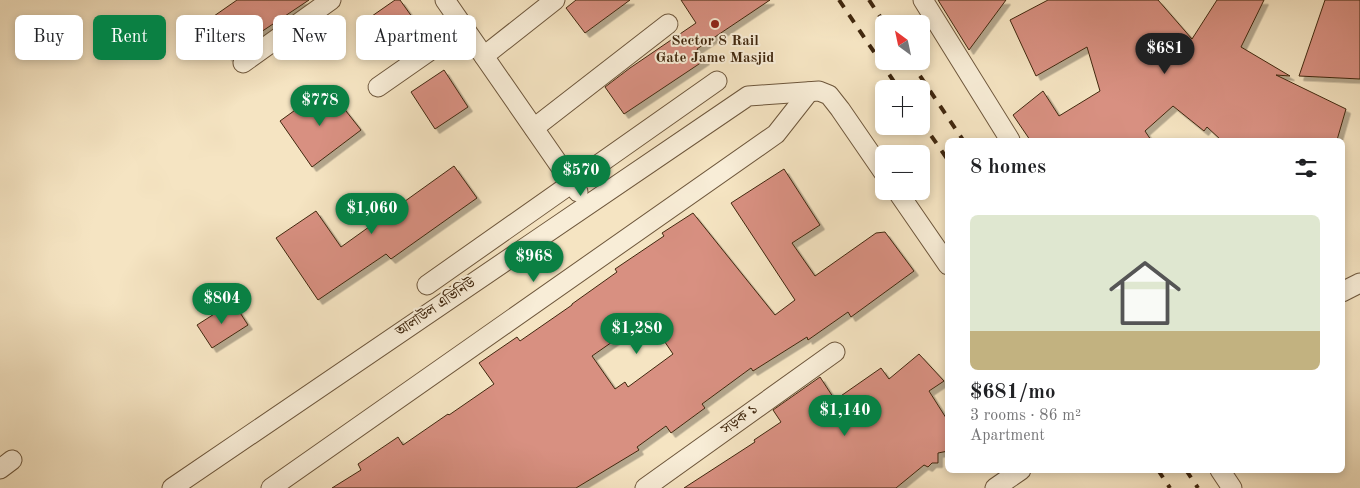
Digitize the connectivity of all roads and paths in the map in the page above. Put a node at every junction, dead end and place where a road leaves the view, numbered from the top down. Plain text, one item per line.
1 (331, 0) edge
2 (445, 0) edge
3 (555, 0) edge
4 (923, 0) edge
5 (455, 15) edge
6 (668, 24) dead end
7 (476, 45) edge
8 (484, 56) junction
9 (417, 60) edge
10 (243, 63) dead end
11 (716, 81) dead end
12 (378, 86) dead end
13 (809, 92) junction
14 (534, 128) junction
15 (1009, 138) edge
16 (875, 160) edge
17 (572, 183) junction
18 (902, 200) edge
19 (588, 205) junction
20 (945, 261) edge
21 (1360, 283) edge
22 (427, 285) dead end
23 (1345, 290) edge
24 (835, 352) dead end
25 (1017, 473) edge
26 (1222, 473) edge
27 (172, 488) edge
28 (271, 488) edge
29 (645, 488) edge
30 (995, 488) edge
31 (1232, 488) edge

1 - 10 street
2 - 5 street
3 - 8 street
4 - 15 street
6 - 14 street
7 - 8 street
8 - 14 street
9 - 12 street
11 - 17 street
13 - 16 street, আলাউল এভিনিউ
13 - 19 street, আলাউল এভিনিউ
13 - 28 street
14 - 17 street
17 - 19 street
17 - 22 street
18 - 20 street
19 - 27 street, আলাউল এভিনিউ
21 - 23 street
24 - 29 street, সড়ক ১
25 - 30 street
26 - 31 street

